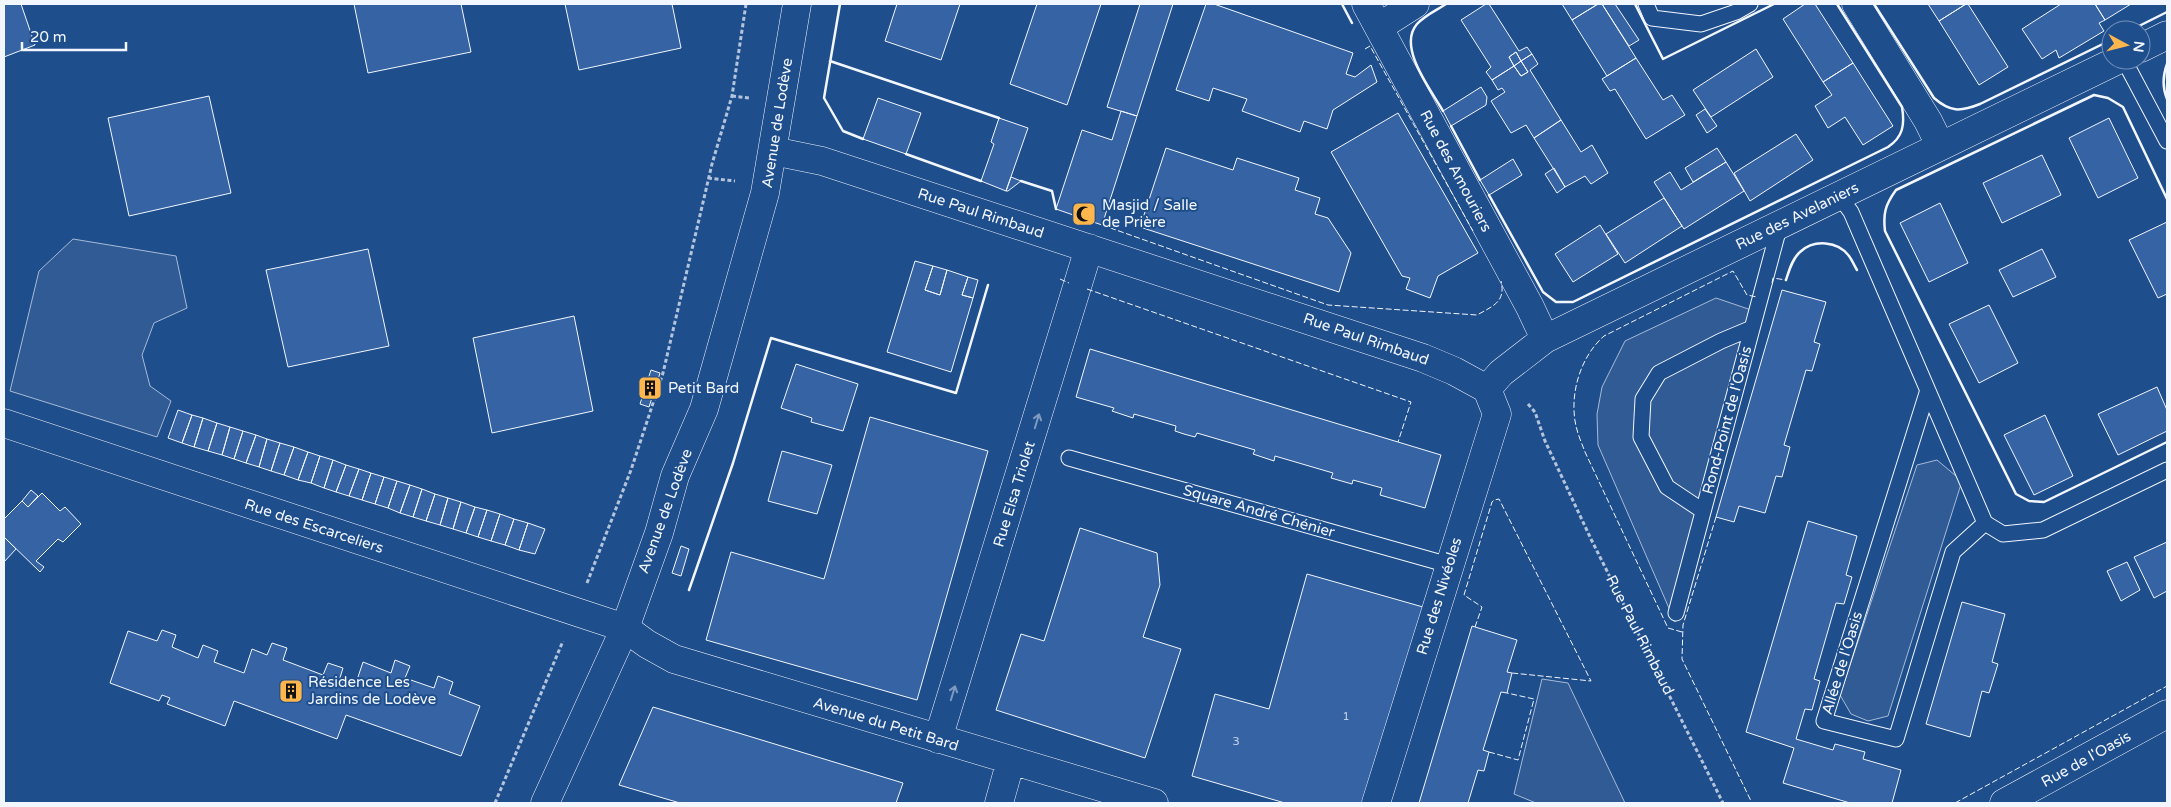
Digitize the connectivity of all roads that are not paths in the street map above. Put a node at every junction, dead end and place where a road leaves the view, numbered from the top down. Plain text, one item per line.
1 (797, 4) edge
2 (1415, 4) edge
3 (1646, 4) edge
4 (1750, 4) edge
5 (1856, 4) edge
6 (1372, 15) edge
7 (2167, 35) edge
8 (2151, 43) edge
9 (2101, 68) edge
10 (2129, 70) edge
11 (2167, 141) edge
12 (1940, 145) junction
13 (773, 151) junction
14 (1839, 196) junction
15 (1780, 224) junction
16 (1090, 248) junction
17 (1752, 328) junction
18 (1545, 339) junction
19 (1488, 389) junction
20 (1927, 393) junction
21 (4, 423) edge
22 (1069, 458) dead end
23 (2167, 470) edge
24 (1703, 511) junction
25 (1985, 523) junction
26 (1449, 565) junction
27 (1676, 613) dead end
28 (624, 628) junction
29 (2167, 714) edge
30 (938, 739) junction
31 (1011, 760) junction
32 (545, 803) edge
33 (999, 803) edge
34 (1154, 803) edge
35 (1376, 803) edge
36 (2004, 803) edge

1 - 13 street, Avenue de Lodève
2 - 6 street
3 - 4 lane
5 - 12 street
6 - 18 street, Rue des Amouriers
7 - 8 street
9 - 12 street, Rue des Avelaniers
10 - 11 lane
12 - 14 street, Rue des Avelaniers
13 - 16 street, Rue Paul Rimbaud
13 - 28 street, Avenue de Lodève
14 - 15 street, Rue des Avelaniers
14 - 20 lane
15 - 17 lane, Rond-Point de l'Oasis
15 - 18 street, Rue des Avelaniers
16 - 19 street, Rue Paul Rimbaud
30 -> 16 street, Rue Elsa Triolet
17 - 24 lane, Rond-Point de l'Oasis
17 - 24 lane, Rond-Point de l'Oasis
18 - 19 street, Rue des Avelaniers
19 - 26 street, Rue des Nivéoles
20 - 25 lane
20 - 25 lane, Allée de l'Oasis
21 - 28 street, Rue des Escarceliers
22 - 26 lane, Square André Chénier
23 - 25 lane
24 - 27 lane, Rond-Point de l'Oasis
26 - 35 street, Rue des Nivéoles
28 - 30 street, Avenue du Petit Bard
28 - 32 street, Avenue de Lodève
29 - 36 street, Rue de l'Oasis
30 - 31 street, Avenue du Petit Bard
31 - 33 street
31 - 34 street, Avenue du Petit Bard

